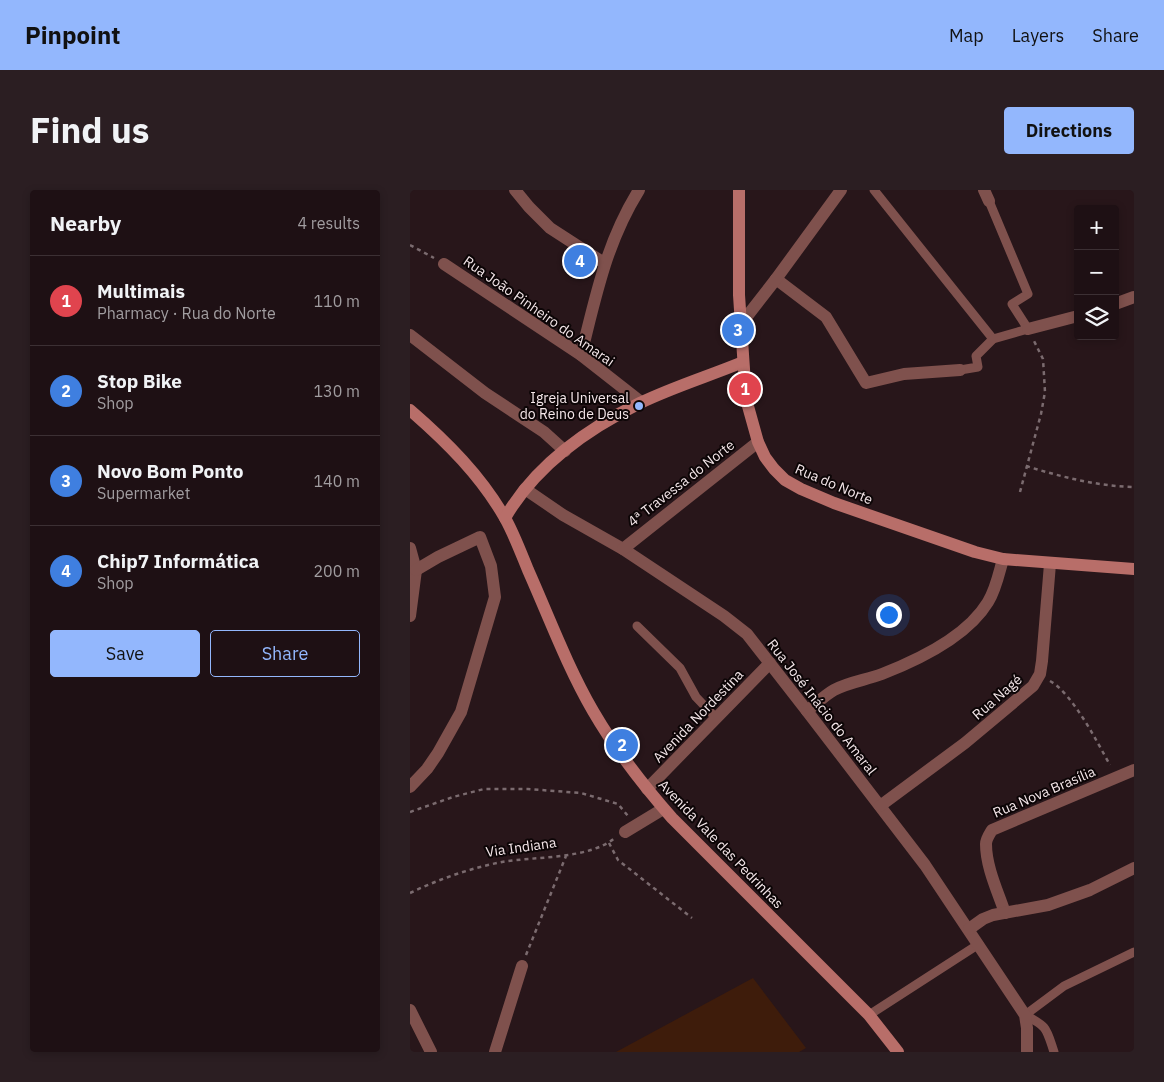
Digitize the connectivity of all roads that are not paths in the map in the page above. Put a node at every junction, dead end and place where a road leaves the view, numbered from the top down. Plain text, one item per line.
1 (515, 190) edge
2 (639, 190) edge
3 (739, 190) edge
4 (841, 190) edge
5 (874, 190) edge
6 (986, 195) edge
7 (604, 263) junction
8 (444, 264) road end
9 (776, 279) junction
10 (1134, 297) edge
11 (1119, 303) edge
12 (1074, 317) edge
13 (741, 324) junction
14 (1028, 330) junction
15 (410, 335) edge
16 (993, 339) junction
17 (580, 355) junction
18 (743, 362) junction
19 (960, 370) joint
20 (641, 402) junction
21 (410, 410) edge
22 (410, 423) edge
23 (426, 424) junction
24 (758, 442) junction
25 (565, 450) junction
26 (525, 489) junction
27 (505, 518) junction
28 (410, 548) edge
29 (623, 548) junction
30 (1003, 559) junction
31 (1050, 564) junction
32 (1134, 569) edge
33 (416, 570) junction
34 (410, 616) edge
35 (637, 626) dead end
36 (770, 663) junction
37 (808, 711) junction
38 (716, 718) junction
39 (1134, 770) edge
40 (410, 787) edge
41 (647, 789) junction
42 (880, 806) junction
43 (660, 810) junction
44 (634, 826) road end
45 (1134, 868) edge
46 (1005, 913) junction
47 (968, 929) junction
48 (978, 944) junction
49 (1134, 952) edge
50 (522, 966) road end
51 (410, 1010) edge
52 (1025, 1015) junction
53 (868, 1016) junction
54 (431, 1052) edge
55 (495, 1052) edge
56 (898, 1052) edge
57 (1027, 1052) edge
58 (1054, 1052) edge

1 - 7 street
2 - 7 street
3 - 13 street, Rua do Norte
4 - 9 street
5 - 16 lane
6 - 14 lane
7 - 17 street
8 - 17 street, Rua João Pinheiro do Amarai
9 - 13 street
9 - 19 street
10 - 11 street
12 - 14 street
13 - 18 street, Rua do Norte
14 - 16 lane
15 - 25 street
16 - 19 lane
17 - 20 street, Rua João Pinheiro do Amarai
18 - 20 street
18 - 24 street, Rua do Norte
20 - 25 street
21 - 23 street, Avenida Vale das Pedrinhas
22 - 23 street
23 - 27 street, Avenida Vale das Pedrinhas
24 - 29 street, 4ª Travessa do Norte
24 - 30 street, Rua do Norte
25 - 26 street
26 - 27 street
26 - 29 street, Rua José Inácio do Amaral
27 - 41 street, Avenida Vale das Pedrinhas
28 - 33 street
29 - 36 street, Rua José Inácio do Amaral
30 - 31 street, Rua do Norte
30 - 37 street
31 - 32 street, Rua do Norte
31 - 42 street, Rua Nagé
33 - 34 street
33 - 40 street
35 - 38 lane
36 - 37 street, Rua José Inácio do Amaral
36 - 38 street, Avenida Nordestina
37 - 42 street, Rua José Inácio do Amaral
38 - 41 street, Avenida Nordestina
39 - 46 street, Rua Nova Brasília
41 - 43 street, Avenida Vale das Pedrinhas
42 - 47 street, Rua José Inácio do Amaral
43 - 44 street
43 - 53 street, Avenida Vale das Pedrinhas
45 - 46 street
46 - 47 street
47 - 48 street, Rua José Inácio do Amaral
48 - 52 street, Rua José Inácio do Amaral
48 - 53 lane
49 - 52 lane
50 - 55 street
51 - 54 street
52 - 57 street
52 - 58 lane
53 - 56 street, Avenida Vale das Pedrinhas

